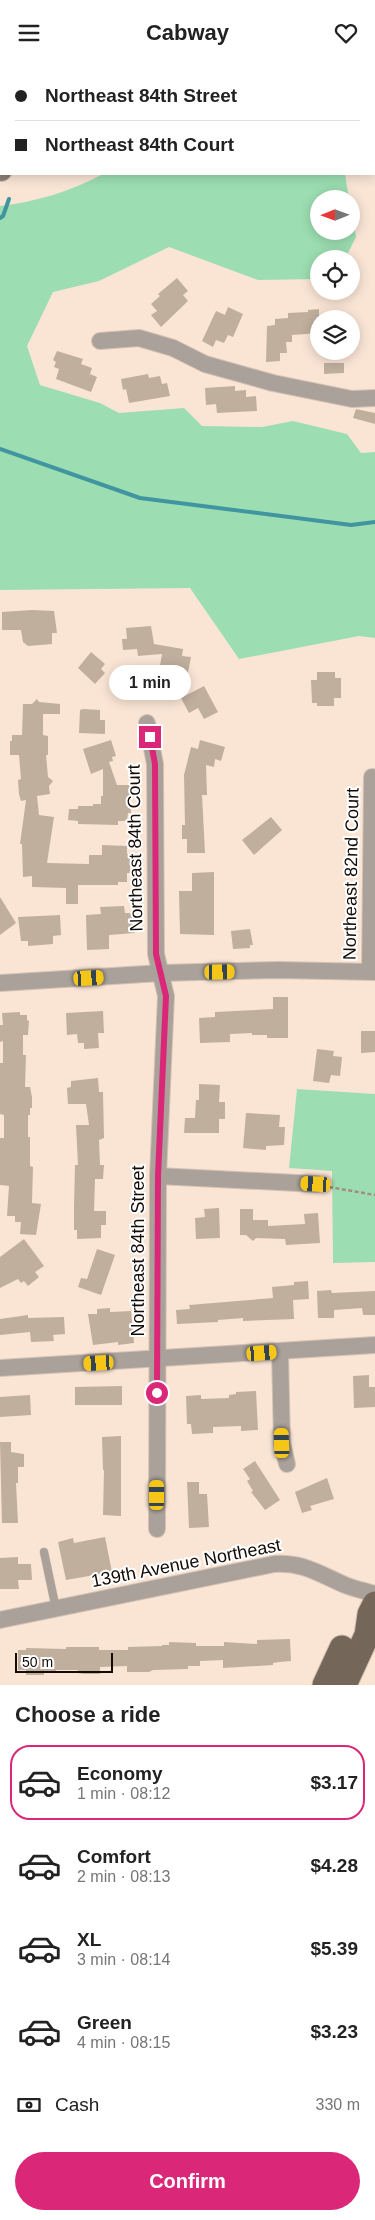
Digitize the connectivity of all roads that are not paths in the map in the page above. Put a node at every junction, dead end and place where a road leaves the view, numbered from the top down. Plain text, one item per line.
1 (100, 341) dead end
2 (375, 399) edge
3 (147, 723) dead end
4 (372, 777) dead end
5 (373, 971) edge
6 (161, 973) junction
7 (0, 983) edge
8 (158, 1176) junction
9 (316, 1184) road end
10 (375, 1345) edge
11 (280, 1352) junction
12 (158, 1360) junction
13 (0, 1368) edge
14 (287, 1464) dead end
15 (157, 1529) dead end
16 (44, 1552) dead end
17 (374, 1607) edge
18 (56, 1609) junction
19 (0, 1620) edge
20 (325, 1685) edge
21 (344, 1685) edge

1 - 2 street
3 - 6 street, Northeast 84th Court
4 - 5 street, Northeast 82nd Court
5 - 6 street
6 - 7 street
6 - 8 street, Northeast 84th Street
8 - 9 street
8 - 12 street, Northeast 84th Street
10 - 11 street
11 - 12 street
11 - 14 street
12 - 13 street
12 - 15 street, Northeast 84th Street
16 - 18 lane
17 - 18 street, 139th Avenue Northeast
17 - 20 main road
17 - 21 main road
18 - 19 street, 139th Avenue Northeast

